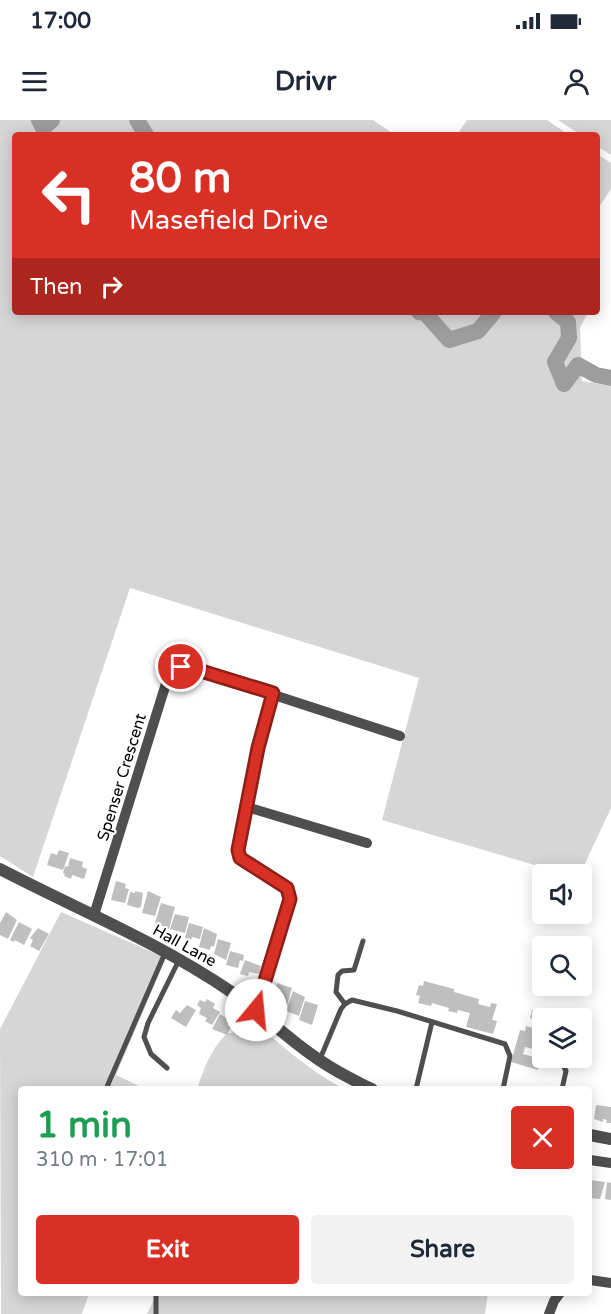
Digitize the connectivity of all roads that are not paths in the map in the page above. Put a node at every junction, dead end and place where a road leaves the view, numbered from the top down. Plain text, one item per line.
1 (273, 693) junction
2 (400, 736) dead end
3 (247, 807) junction
4 (367, 843) dead end
5 (0, 869) edge
6 (94, 915) junction
7 (363, 941) dead end
8 (165, 951) junction
9 (180, 959) junction
10 (345, 1004) junction
11 (256, 1010) junction
12 (432, 1022) junction
13 (320, 1061) junction
14 (167, 1068) dead end
15 (565, 1068) edge
16 (107, 1086) edge
17 (366, 1086) edge
18 (417, 1086) edge
19 (504, 1086) edge
20 (563, 1086) edge
21 (592, 1135) edge
22 (611, 1139) edge
23 (592, 1160) edge
24 (611, 1163) edge
25 (592, 1280) edge
26 (611, 1283) edge
27 (156, 1296) edge
28 (558, 1296) edge
29 (156, 1314) edge
30 (549, 1314) edge

1 - 2 street, Spenser Crescent
1 - 3 street
1 - 6 street, Spenser Crescent
3 - 4 street
3 - 11 street
5 - 6 street, Hall Lane
6 - 8 street, Hall Lane
7 - 10 lane
8 - 9 street, Hall Lane
8 - 16 lane
9 - 11 street, Hall Lane
9 - 14 lane
10 - 12 lane
10 - 13 lane
11 - 13 street, Hall Lane
12 - 18 lane
12 - 19 lane
13 - 17 street, Hall Lane
15 - 20 lane
21 - 22 street
23 - 24 street
25 - 26 street
27 - 29 lane
28 - 30 street

